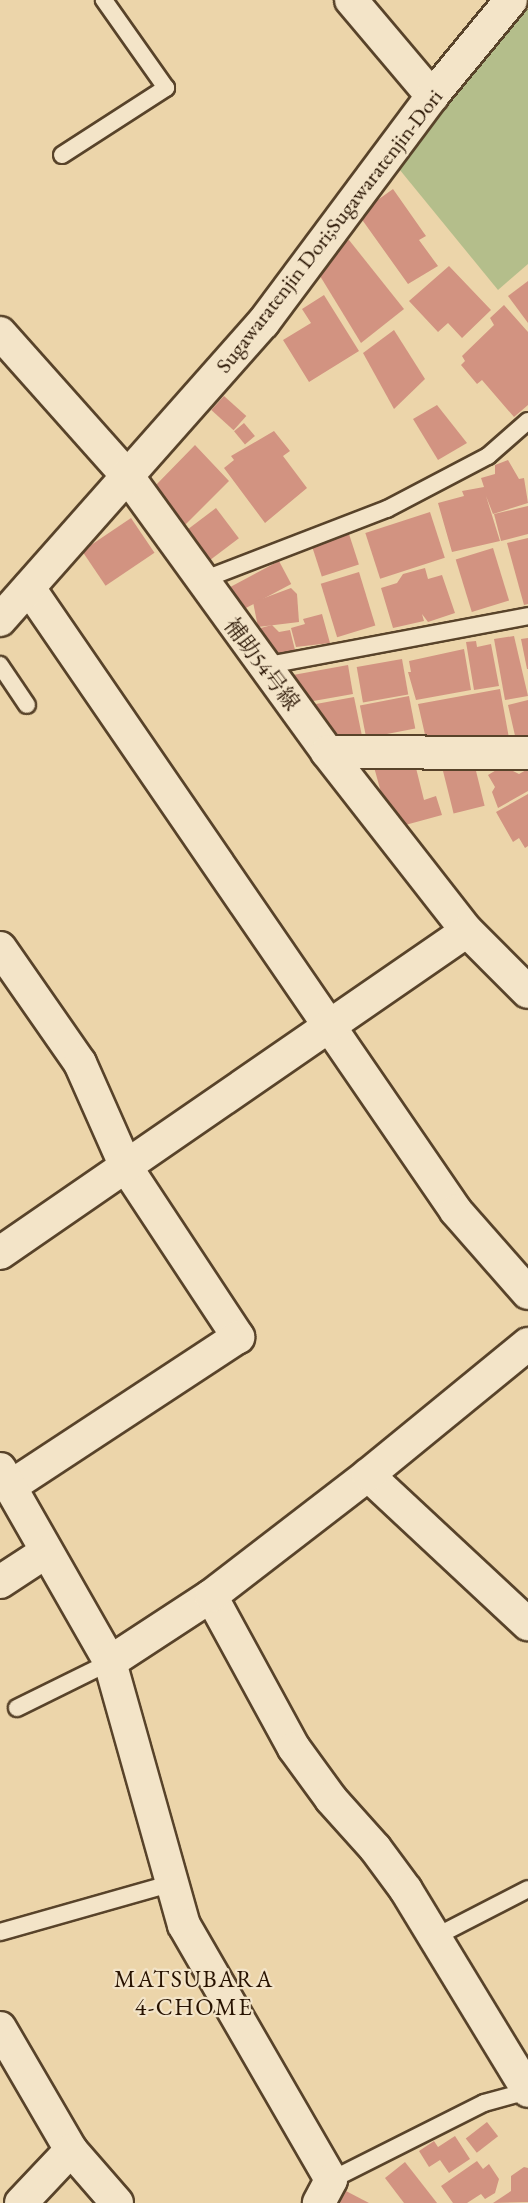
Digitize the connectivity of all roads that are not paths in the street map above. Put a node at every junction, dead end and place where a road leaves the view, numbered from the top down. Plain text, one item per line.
1 (104, 0) edge
2 (351, 0) edge
3 (511, 0) edge
4 (432, 96) junction
5 (62, 155) dead end
6 (0, 333) edge
7 (528, 421) edge
8 (129, 478) junction
9 (200, 581) junction
10 (28, 588) junction
11 (528, 616) edge
12 (0, 620) edge
13 (0, 665) edge
14 (264, 666) junction
15 (27, 705) dead end
16 (327, 752) junction
17 (528, 753) edge
18 (467, 931) junction
19 (0, 948) edge
20 (528, 992) edge
21 (328, 1027) junction
22 (126, 1167) junction
23 (0, 1253) edge
24 (528, 1293) edge
25 (522, 1355) edge
26 (368, 1475) junction
27 (5, 1478) edge
28 (46, 1552) junction
29 (0, 1582) edge
30 (211, 1596) junction
31 (528, 1624) edge
32 (110, 1662) junction
33 (17, 1708) dead end
34 (173, 1882) junction
35 (528, 1889) edge
36 (0, 1932) edge
37 (437, 1936) junction
38 (0, 2028) edge
39 (528, 2091) edge
40 (71, 2150) junction
41 (325, 2191) edge
42 (21, 2203) edge
43 (117, 2203) edge

1 - 5 lane
2 - 4 street
3 - 4 street, Sugawaratenjin Dori;Sugawaratenjin-Dori
4 - 8 street, Sugawaratenjin Dori;Sugawaratenjin-Dori
6 - 8 street, 補助54号線
7 - 9 lane
8 - 9 street, 補助54号線
8 - 10 street, Sugawaratenjin Dori;Sugawaratenjin-Dori
9 - 14 street, 補助54号線
10 - 12 street, Sugawaratenjin Dori;Sugawaratenjin-Dori
10 - 21 street
11 - 14 lane
13 - 15 lane
14 - 16 street, 補助54号線
16 - 17 street
16 - 18 street, 補助54号線
18 - 20 street, 補助54号線
18 - 21 street
19 - 22 street
21 - 22 street
21 - 24 street
22 - 23 street
22 - 27 street
25 - 26 street
26 - 30 street
26 - 31 street
27 - 28 street
28 - 29 street
28 - 32 street
30 - 32 street
30 - 37 street
32 - 33 lane
32 - 34 street
34 - 36 lane
34 - 41 street
35 - 37 lane
37 - 39 street
38 - 40 street
39 - 41 lane
40 - 42 street
40 - 43 street

